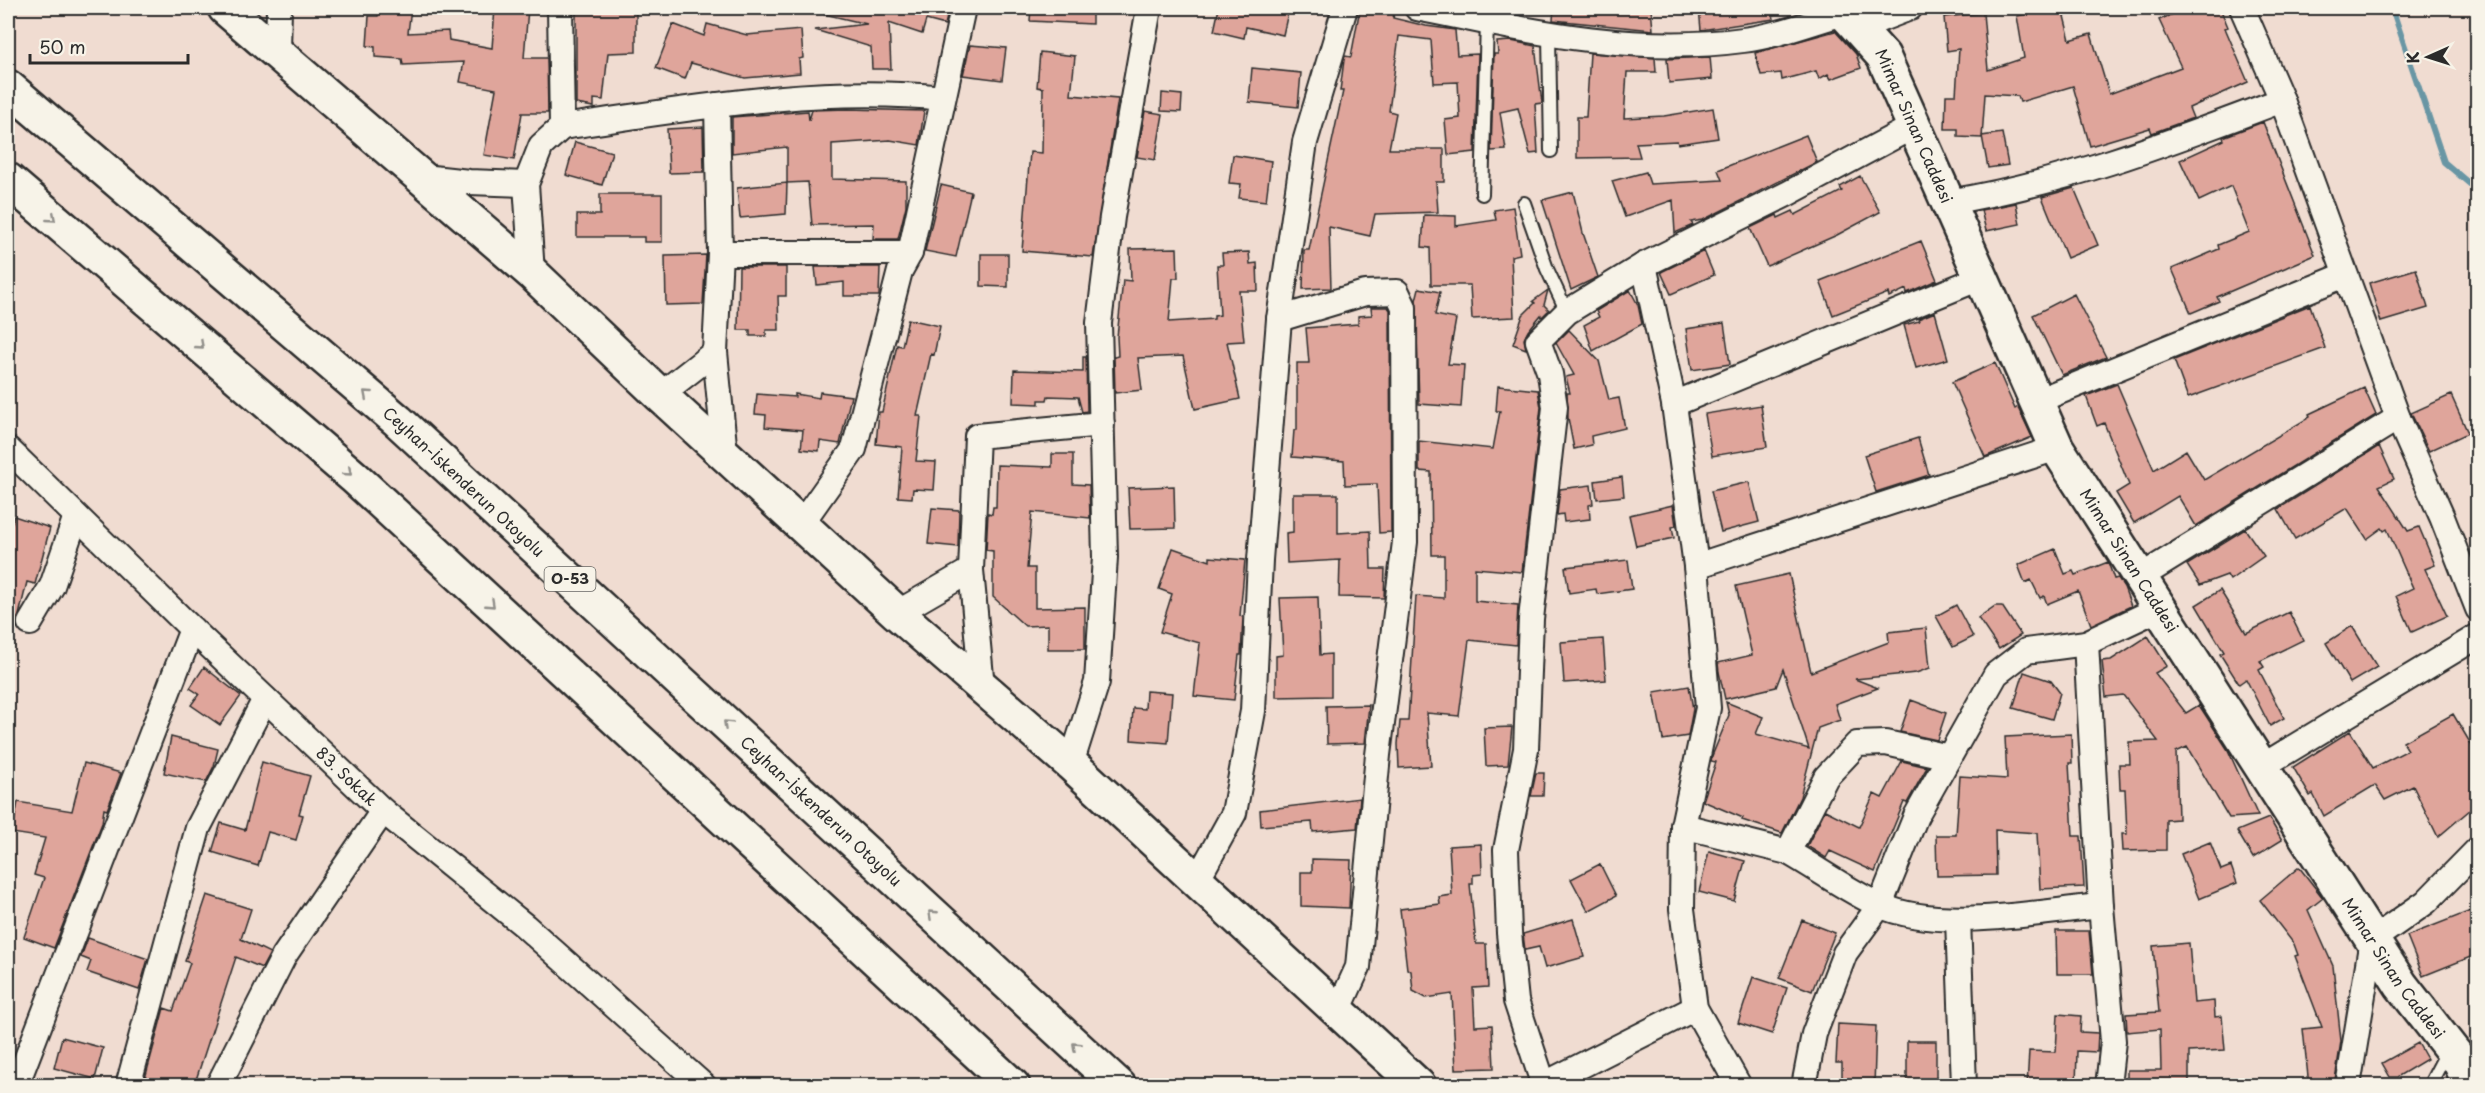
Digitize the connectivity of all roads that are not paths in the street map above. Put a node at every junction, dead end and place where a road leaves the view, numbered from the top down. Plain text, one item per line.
1 (225, 8) edge
2 (279, 8) edge
3 (560, 8) edge
4 (963, 8) edge
5 (1149, 8) edge
6 (1345, 8) edge
7 (1417, 8) edge
8 (1910, 8) edge
9 (2242, 8) edge
10 (1848, 16) edge
11 (1487, 22) junction
12 (1549, 35) junction
13 (278, 52) junction
14 (8, 87) edge
15 (943, 98) junction
16 (2282, 100) junction
17 (717, 105) junction
18 (1914, 126) junction
19 (562, 127) junction
20 (1551, 151) dead end
21 (423, 177) junction
22 (8, 180) edge
23 (525, 184) junction
24 (1482, 194) dead end
25 (1948, 201) junction
26 (1524, 203) dead end
27 (910, 253) junction
28 (720, 254) junction
29 (1644, 265) junction
30 (532, 273) junction
31 (2345, 275) junction
32 (1980, 278) junction
33 (1567, 312) junction
34 (1279, 319) junction
35 (715, 352) junction
36 (660, 395) junction
37 (2037, 400) junction
38 (1674, 404) junction
39 (2398, 418) junction
40 (1102, 424) junction
41 (8, 448) edge
42 (2057, 448) junction
43 (725, 455) junction
44 (76, 516) junction
45 (801, 524) junction
46 (1696, 566) junction
47 (971, 570) junction
48 (2140, 577) junction
49 (2160, 608) junction
50 (2478, 609) edge
51 (897, 614) junction
52 (30, 623) dead end
53 (192, 629) junction
54 (2478, 636) edge
55 (2086, 643) junction
56 (982, 687) junction
57 (265, 699) junction
58 (1949, 757) junction
59 (1071, 764) junction
60 (2261, 767) junction
61 (383, 811) junction
62 (1683, 826) junction
63 (2478, 849) edge
64 (1788, 852) junction
65 (1197, 880) junction
66 (1880, 905) junction
67 (2101, 906) junction
68 (1958, 919) junction
69 (2372, 940) junction
70 (1695, 1008) junction
71 (1338, 1011) junction
72 (2465, 1067) edge
73 (1544, 1085) edge
74 (16, 1086) edge
75 (128, 1086) edge
76 (218, 1086) edge
77 (704, 1086) edge
78 (1013, 1086) edge
79 (1119, 1086) edge
80 (1419, 1086) edge
81 (1739, 1086) edge
82 (1804, 1086) edge
83 (1964, 1086) edge
84 (2108, 1086) edge
85 (2348, 1086) edge
86 (2429, 1086) edge

1 - 13 main road
2 - 13 street
3 - 19 street
4 - 15 street
5 - 40 street
6 - 34 street
7 - 11 street
8 - 10 street
9 - 16 street
10 - 12 street
10 - 18 main road, Mimar Sinan Caddesi
11 - 12 street
11 - 24 lane
12 - 20 lane
13 - 21 main road
79 -> 14 main road, Ceyhan-İskenderun Otoyolu / O-53
15 - 17 street
15 - 27 street
16 - 25 street
16 - 31 street
17 - 19 street
17 - 28 street
18 - 25 main road, Mimar Sinan Caddesi
18 - 29 street
19 - 23 street
21 - 23 street
21 - 30 main road
22 -> 78 main road
23 - 30 street
25 - 32 main road, Mimar Sinan Caddesi
26 - 33 lane
27 - 28 street
27 - 45 street
28 - 35 street
29 - 33 street
29 - 38 street
30 - 36 main road
31 - 37 street
31 - 39 street
32 - 37 main road, Mimar Sinan Caddesi
32 - 38 street
33 - 73 street
34 - 65 street
34 - 71 street
35 - 36 street
35 - 43 street
36 - 43 main road
37 - 42 main road, Mimar Sinan Caddesi
38 - 46 street
39 - 48 street
39 - 50 street
40 - 47 street
40 - 59 street
41 - 44 street, 83. Sokak
42 - 46 street
42 - 48 main road, Mimar Sinan Caddesi
43 - 45 main road
44 - 52 street
44 - 53 street, 83. Sokak
45 - 51 main road
46 - 62 street
47 - 51 street
47 - 56 street
48 - 49 main road, Mimar Sinan Caddesi
49 - 55 street
49 - 60 main road, Mimar Sinan Caddesi
51 - 56 main road
53 - 57 street, 83. Sokak
53 - 74 street
54 - 60 street
55 - 58 street
55 - 67 street
56 - 59 main road
57 - 61 street, 83. Sokak
57 - 75 street
58 - 64 street
58 - 66 street
59 - 65 main road
60 - 69 main road, Mimar Sinan Caddesi
61 - 76 street
61 - 77 street, 83. Sokak
62 - 64 street
62 - 70 street
63 - 69 street
64 - 66 street
65 - 71 main road
66 - 68 street
66 - 82 street
67 - 68 street
67 - 84 street
68 - 83 street
69 - 72 main road, Mimar Sinan Caddesi
69 - 85 street
70 - 73 street
70 - 81 street
71 - 80 main road
72 - 86 lane

